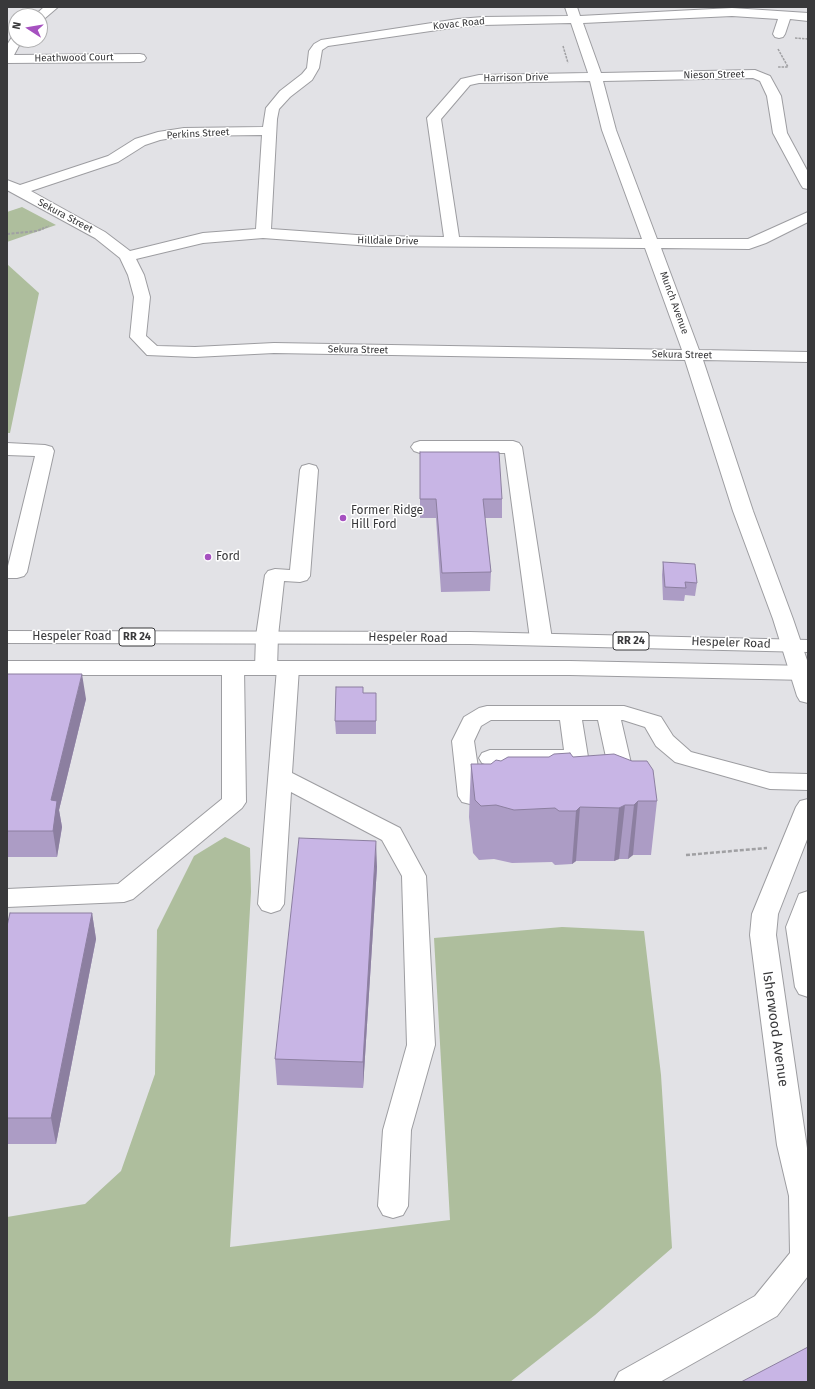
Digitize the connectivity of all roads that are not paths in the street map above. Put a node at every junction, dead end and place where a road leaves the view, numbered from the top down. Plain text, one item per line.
1 (573, 13) edge
2 (785, 15) junction
3 (808, 17) edge
4 (777, 40) road end
5 (140, 58) dead end
6 (7, 59) edge
7 (596, 76) junction
8 (269, 131) junction
9 (808, 185) edge
10 (12, 188) edge
11 (805, 220) edge
12 (263, 233) junction
13 (452, 242) junction
14 (652, 244) junction
15 (126, 256) junction
16 (692, 355) junction
17 (808, 357) edge
18 (420, 447) dead end
19 (7, 449) edge
20 (309, 470) dead end
21 (7, 572) edge
22 (7, 636) edge
23 (267, 636) junction
24 (541, 639) junction
25 (800, 646) edge
26 (7, 668) edge
27 (233, 668) junction
28 (277, 668) junction
29 (804, 673) edge
30 (808, 696) edge
31 (608, 713) junction
32 (570, 714) junction
33 (490, 758) dead end
34 (280, 777) junction
35 (808, 782) edge
36 (603, 793) edge
37 (524, 795) edge
38 (808, 807) edge
39 (7, 898) edge
40 (808, 900) edge
41 (271, 904) dead end
42 (808, 988) edge
43 (393, 1206) dead end
44 (807, 1255) edge
45 (630, 1382) edge

1 - 2 street, Kovac Road
1 - 7 street, Munch Avenue
1 - 8 street, Kovac Road
2 - 3 street, Kovac Road
2 - 4 street
5 - 6 street, Heathwood Court
7 - 9 street, Nieson Street
7 - 13 street, Harrison Drive
7 - 14 street, Munch Avenue
8 - 10 street, Perkins Street
8 - 12 street, Kovac Road
10 - 15 street, Sekura Street
11 - 14 street
12 - 13 street, Hilldale Drive
12 - 15 street, Hilldale Drive
13 - 14 street, Hilldale Drive
14 - 16 street, Munch Avenue
15 - 16 street, Sekura Street
16 - 17 street, Sekura Street
16 - 25 street, Munch Avenue
18 - 24 street
19 - 21 street
20 - 23 street
22 - 23 street, Hespeler Road / RR 24
23 - 24 street, Hespeler Road / RR 24
23 - 28 street
24 - 25 street, Hespeler Road / RR 24
25 - 29 street
26 - 27 street
27 - 28 street
27 - 39 street
28 - 29 street
28 - 34 street
29 - 30 street
31 - 32 street
31 - 35 street
31 - 36 street
32 - 33 street
32 - 37 street
34 - 41 street
34 - 43 street
38 - 44 street, Isherwood Avenue
40 - 42 street
44 - 45 street, Isherwood Avenue

